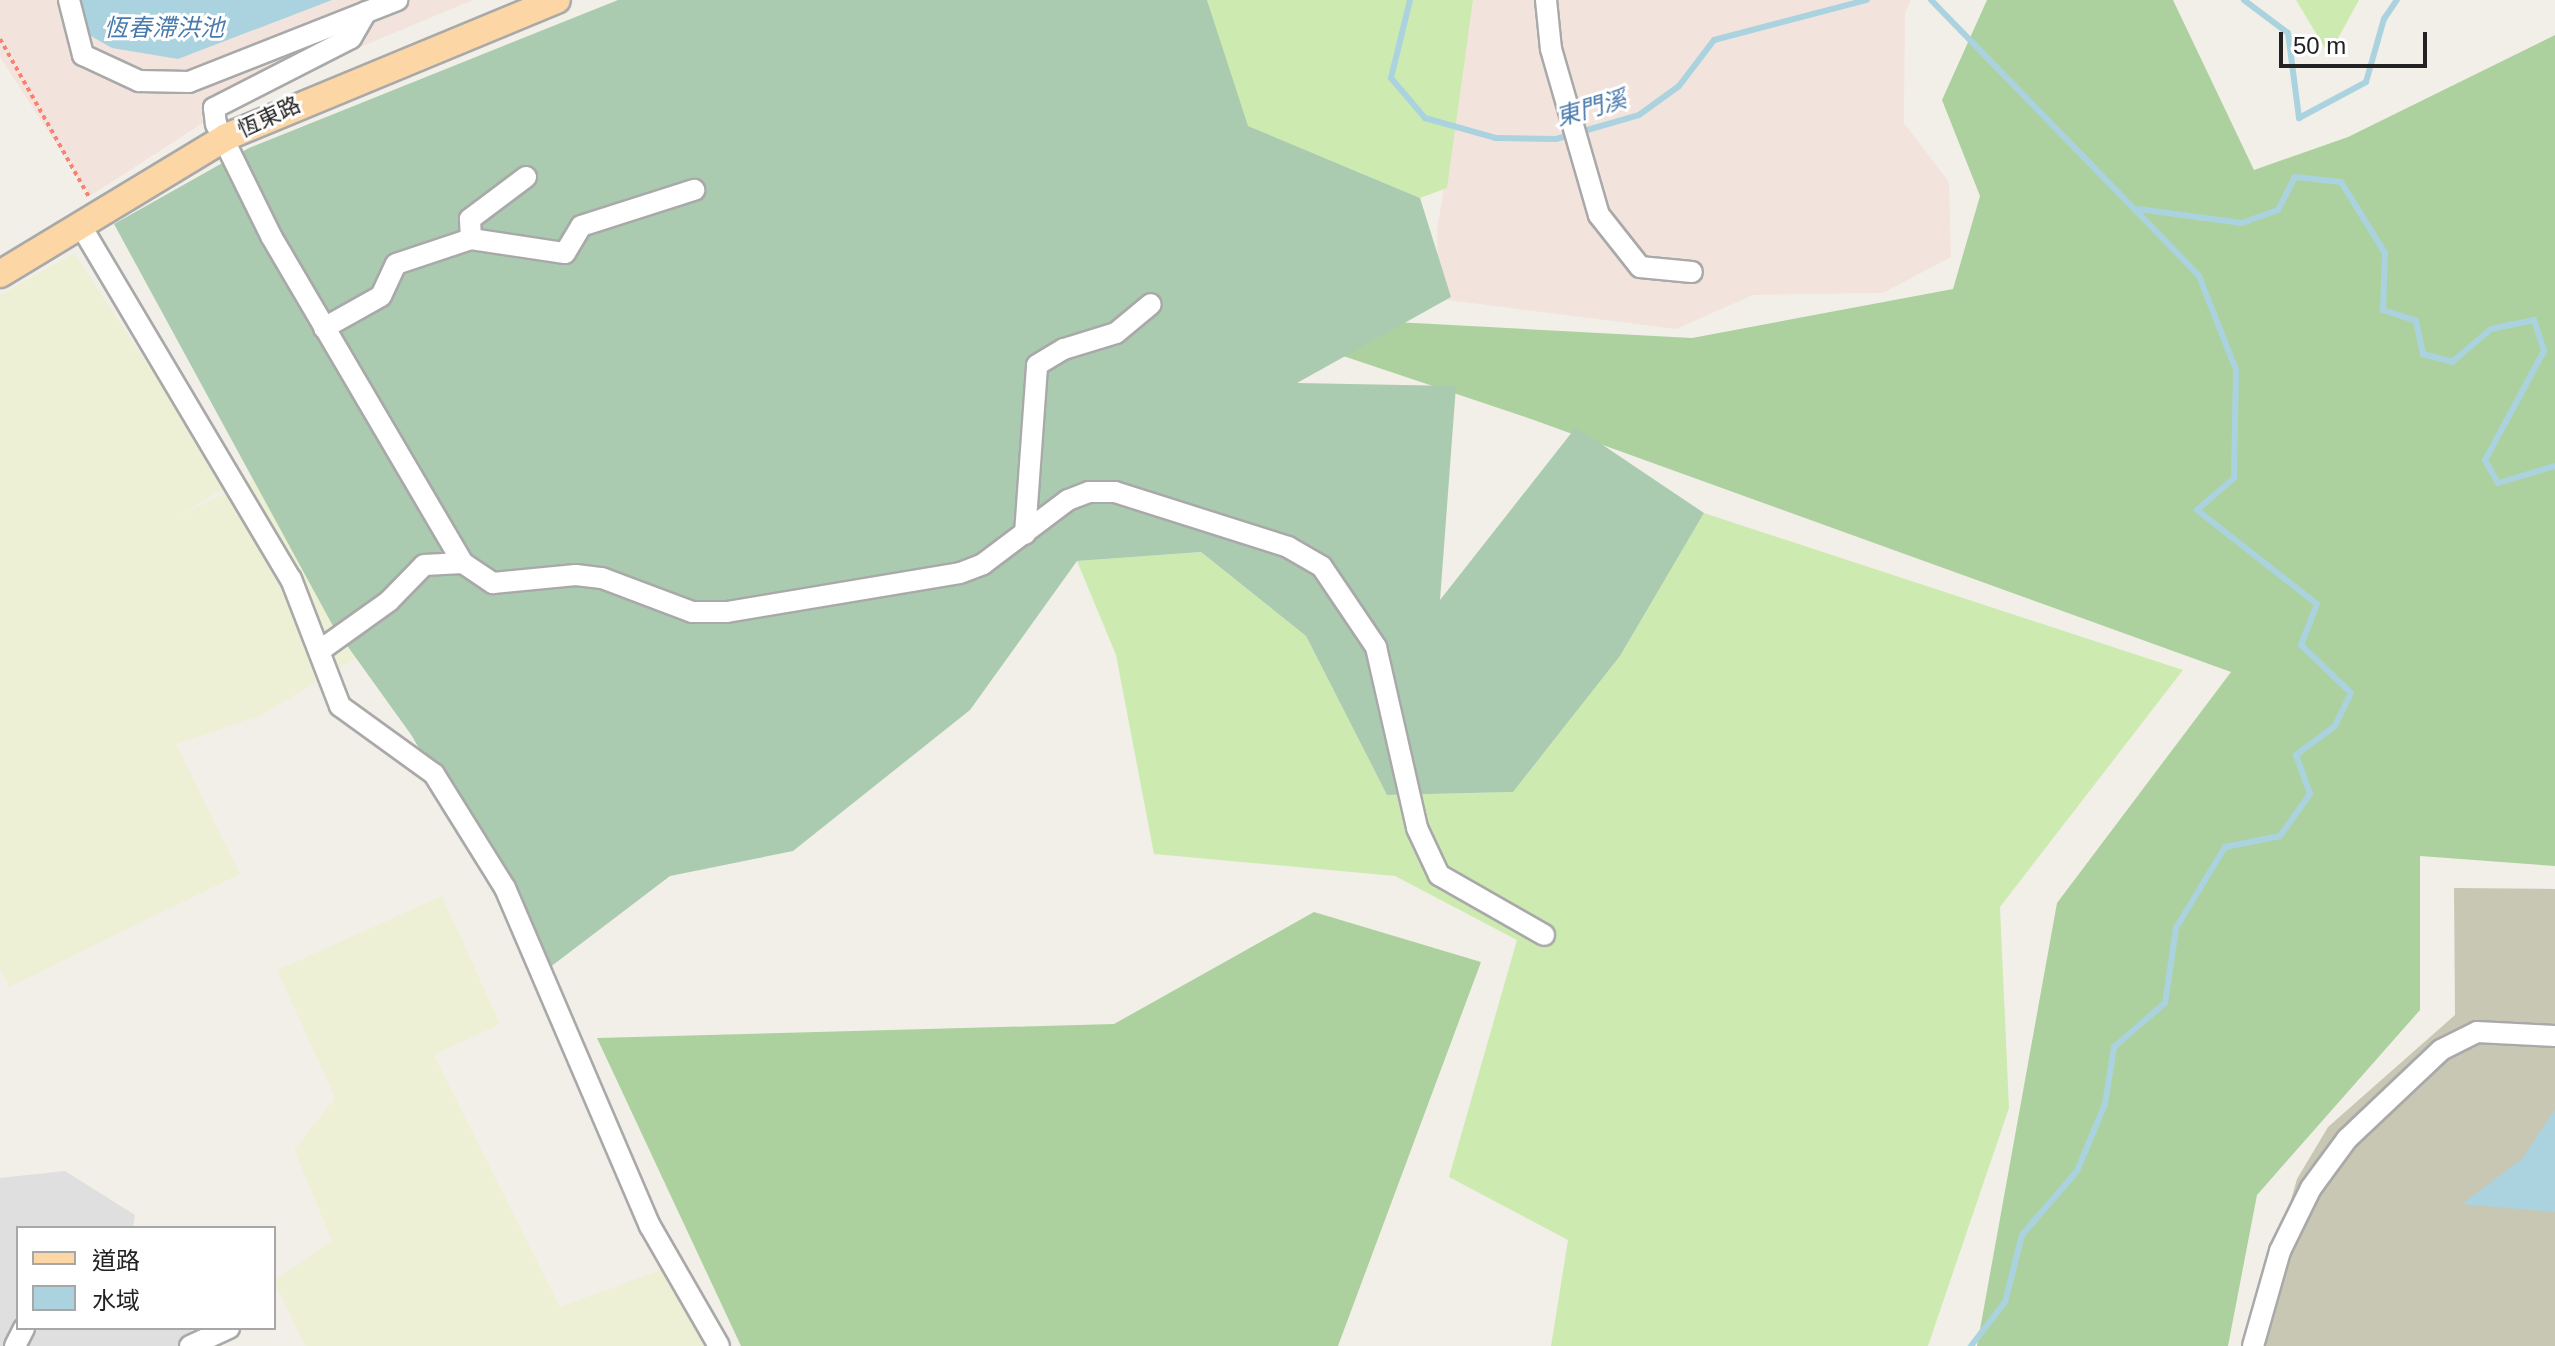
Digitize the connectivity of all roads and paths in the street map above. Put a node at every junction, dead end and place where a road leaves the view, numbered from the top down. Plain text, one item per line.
1 (69, 0) edge
2 (397, 0) edge
3 (557, 0) edge
4 (1546, 0) edge
5 (366, 12) junction
6 (0, 39) edge
7 (226, 137) junction
8 (526, 177) dead end
9 (694, 190) dead end
10 (90, 221) junction
11 (471, 239) junction
12 (1692, 272) dead end
13 (0, 274) edge
14 (1151, 304) dead end
15 (324, 328) junction
16 (1025, 534) junction
17 (463, 563) junction
18 (322, 649) junction
19 (1544, 935) dead end
20 (2555, 1036) edge
21 (225, 1330) edge
22 (190, 1346) edge
23 (719, 1346) edge
24 (2253, 1346) edge

1 - 5 street
2 - 5 street
3 - 7 main road, 恆東路
4 - 12 street
5 - 7 street
6 - 10 path
7 - 10 main road, 恆東路
7 - 15 street
8 - 11 street
9 - 11 street
10 - 13 main road, 恆東路
10 - 18 street
11 - 15 street
14 - 16 street
15 - 17 street
16 - 17 street
16 - 19 street
17 - 18 street
18 - 23 street
20 - 24 street
21 - 22 street

